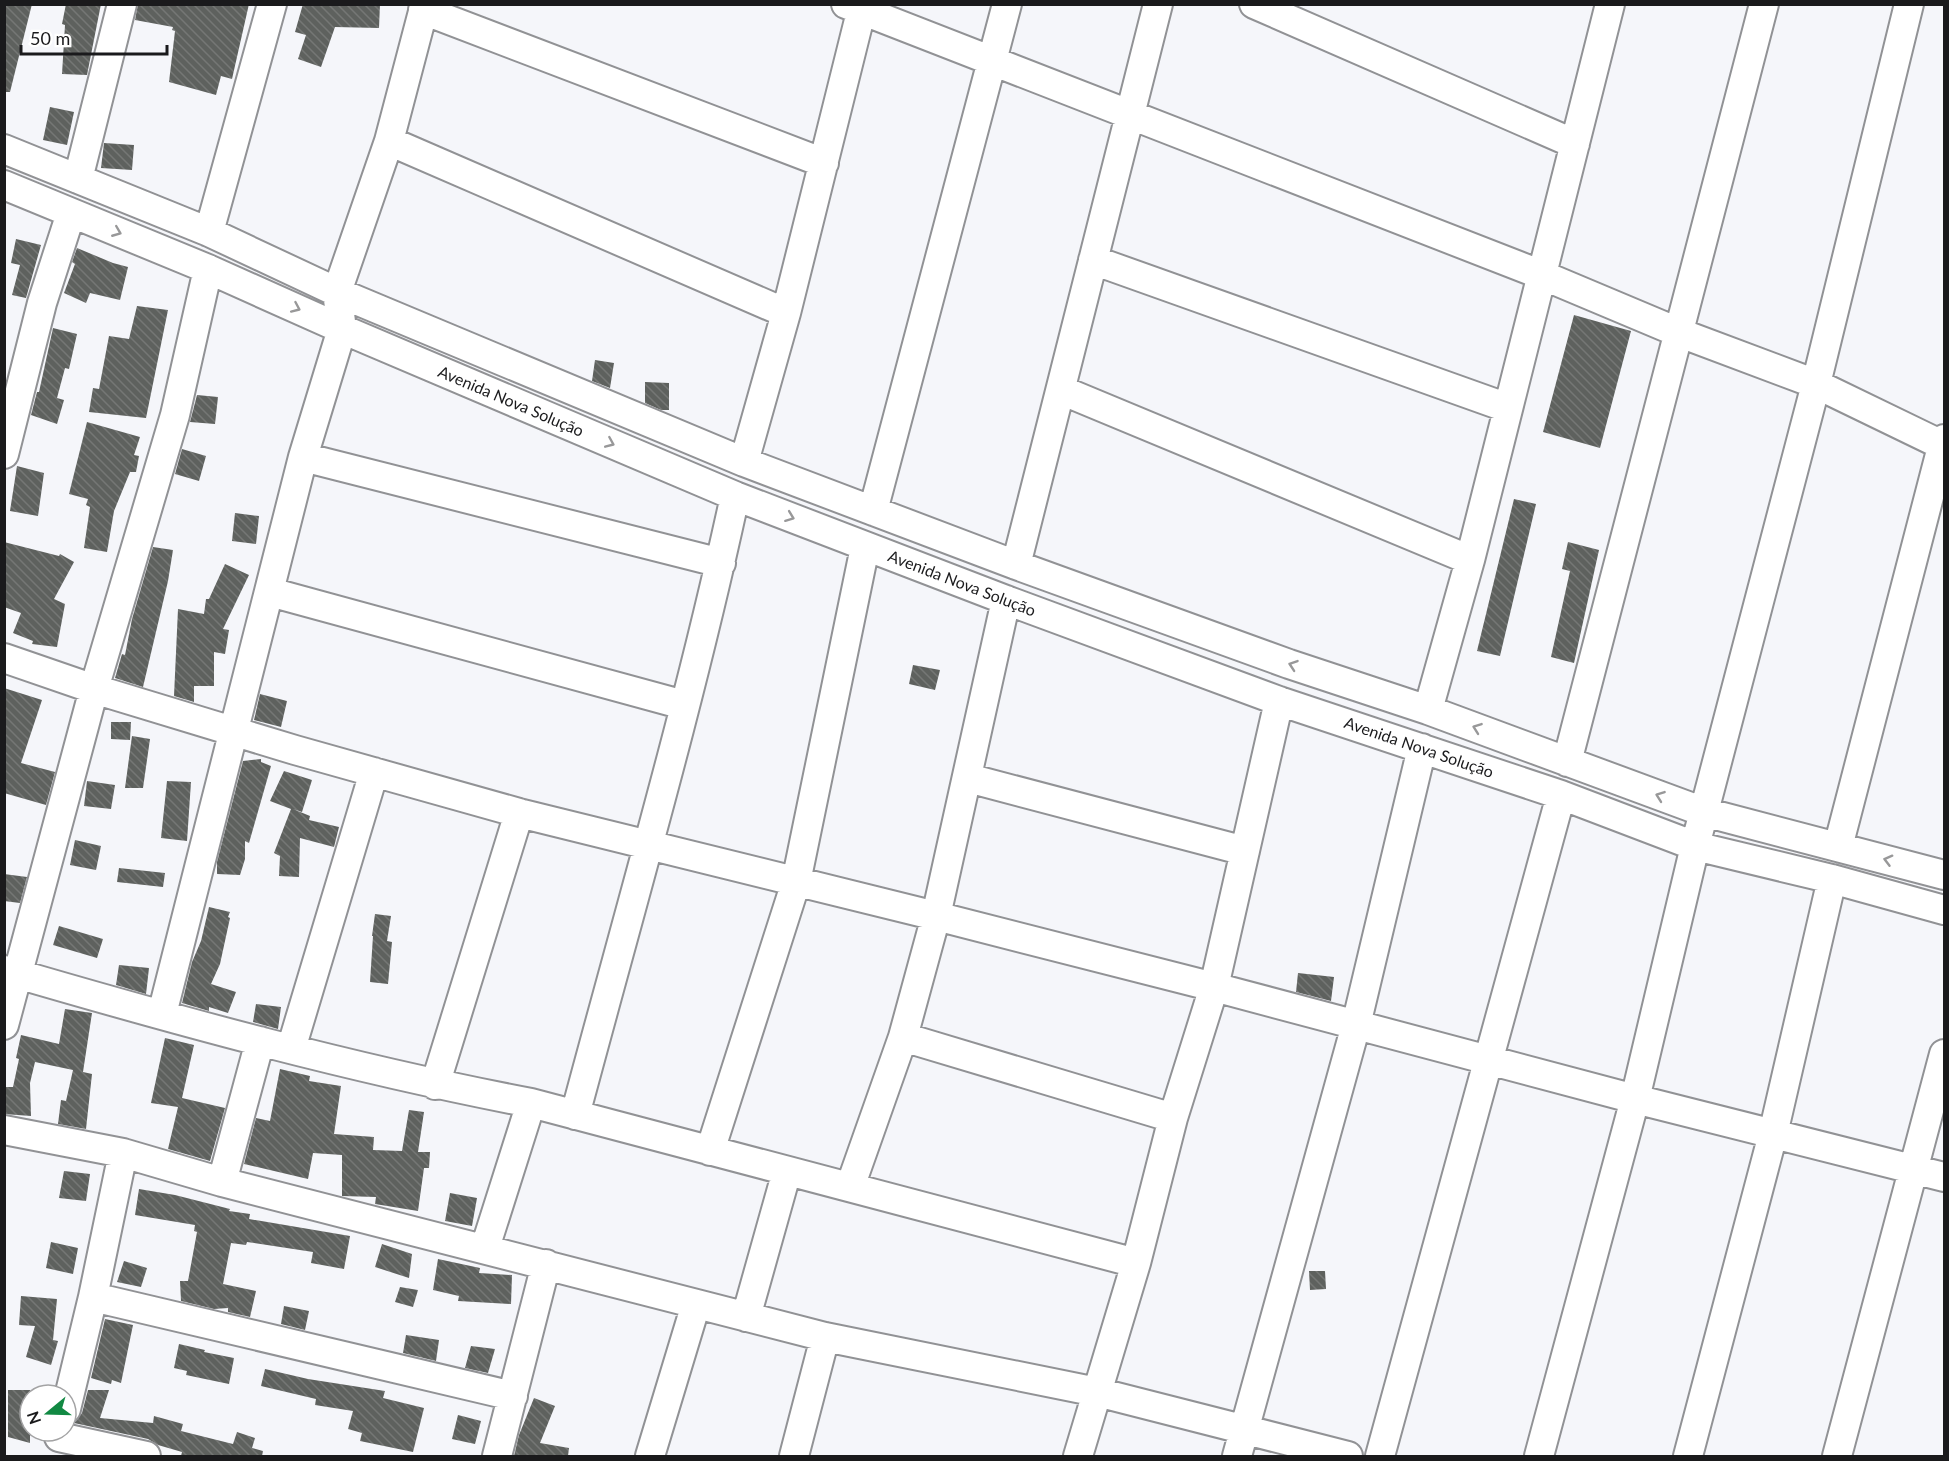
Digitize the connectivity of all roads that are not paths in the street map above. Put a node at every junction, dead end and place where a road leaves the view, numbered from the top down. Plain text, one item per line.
1 (122, 4) edge
2 (272, 4) edge
3 (1007, 4) edge
4 (1158, 4) edge
5 (1254, 4) edge
6 (1610, 4) edge
7 (1764, 4) edge
8 (1908, 4) edge
9 (857, 6) edge
10 (424, 7) edge
11 (992, 61) junction
12 (1130, 115) junction
13 (390, 141) junction
14 (1575, 144) junction
15 (4, 149) edge
16 (824, 163) junction
17 (78, 179) junction
18 (4, 184) edge
19 (71, 213) junction
20 (209, 232) junction
21 (1093, 260) junction
22 (208, 269) junction
23 (1542, 275) junction
24 (337, 292) junction
25 (786, 313) junction
26 (342, 329) junction
27 (1680, 333) junction
28 (1816, 384) junction
29 (1061, 390) junction
30 (1508, 408) junction
31 (1944, 444) edge
32 (4, 454) edge
33 (303, 457) junction
34 (744, 462) junction
35 (735, 496) junction
36 (873, 511) junction
37 (865, 547) junction
38 (1470, 560) junction
39 (721, 563) junction
40 (1016, 565) junction
41 (270, 592) junction
42 (1006, 600) junction
43 (4, 658) edge
44 (94, 689) junction
45 (1279, 701) junction
46 (684, 705) junction
47 (1428, 710) junction
48 (234, 731) junction
49 (1422, 748) junction
50 (1567, 762) junction
51 (374, 772) junction
52 (968, 778) junction
53 (1561, 795) junction
54 (1704, 812) junction
55 (519, 813) junction
56 (647, 845) junction
57 (1695, 846) junction
58 (1839, 847) junction
59 (1245, 851) junction
60 (1944, 875) edge
61 (1832, 879) junction
62 (796, 882) junction
63 (1944, 910) edge
64 (936, 916) junction
65 (12, 972) edge
66 (1214, 987) junction
67 (162, 1014) junction
68 (4, 1025) edge
69 (1356, 1025) junction
70 (903, 1037) junction
71 (260, 1041) junction
72 (291, 1049) junction
73 (1944, 1054) edge
74 (1488, 1060) junction
75 (435, 1085) junction
76 (1635, 1099) junction
77 (531, 1103) junction
78 (574, 1115) junction
79 (1173, 1118) junction
80 (4, 1130) edge
81 (1773, 1134) junction
82 (710, 1150) junction
83 (123, 1153) junction
84 (1914, 1170) junction
85 (787, 1171) junction
86 (1944, 1177) edge
87 (222, 1182) junction
88 (850, 1187) junction
89 (485, 1248) junction
90 (1136, 1263) junction
91 (546, 1264) junction
92 (93, 1297) junction
93 (696, 1304) junction
94 (746, 1317) junction
95 (825, 1336) junction
96 (72, 1383) edge
97 (1097, 1392) junction
98 (513, 1396) junction
99 (1244, 1429) junction
100 (70, 1443) edge
101 (146, 1456) edge
102 (497, 1456) edge
103 (650, 1456) edge
104 (794, 1456) edge
105 (1078, 1456) edge
106 (1237, 1456) edge
107 (1348, 1456) edge
108 (1380, 1456) edge
109 (1539, 1456) edge
110 (1688, 1456) edge
111 (1837, 1456) edge

1 - 17 street
2 - 20 street
3 - 11 street
4 - 12 street
5 - 14 street
6 - 14 street
7 - 27 street
8 - 28 street
9 - 11 street
9 - 16 street
10 - 13 street
10 - 16 street
11 - 12 street
11 - 36 street
12 - 21 street
12 - 23 street
13 - 24 street
13 - 25 street
14 - 23 street
15 - 17 street, Avenida Nova Solução
16 - 25 street
17 - 20 street, Avenida Nova Solução
18 - 19 street, Avenida Nova Solução
19 -> 22 street, Avenida Nova Solução
19 - 32 street
20 - 24 street, Avenida Nova Solução
21 - 29 street
21 - 30 street
22 -> 26 street, Avenida Nova Solução
22 - 44 street
23 - 27 street
23 - 30 street
24 - 26 street
24 - 34 street, Avenida Nova Solução
25 - 34 street
26 - 33 street
26 -> 35 street, Avenida Nova Solução
27 - 28 street
27 - 50 street
28 - 31 street
28 - 54 street
29 - 38 street
29 - 40 street
30 - 38 street
31 - 58 street
33 - 39 street
33 - 41 street
34 - 36 street, Avenida Nova Solução
35 -> 37 street, Avenida Nova Solução
35 - 39 street
36 - 40 street, Avenida Nova Solução
37 - 42 street, Avenida Nova Solução
37 - 62 street
38 - 47 street
39 - 46 street
47 -> 40 street, Avenida Nova Solução
41 - 46 street
41 - 48 street
42 - 45 street, Avenida Nova Solução
42 - 52 street
43 - 44 street
44 - 48 street
44 - 65 street
45 - 49 street, Avenida Nova Solução
45 - 59 street
46 - 56 street
50 -> 47 street, Avenida Nova Solução
48 - 51 street
48 - 67 street
49 - 53 street, Avenida Nova Solução
49 - 69 street
54 -> 50 street, Avenida Nova Solução
51 - 55 street
51 - 72 street
52 - 59 street
52 - 64 street
53 - 57 street, Avenida Nova Solução
53 - 74 street
54 - 57 street
54 - 58 street, Avenida Nova Solução
55 - 56 street
55 - 75 street
56 - 62 street
56 - 78 street
57 - 61 street, Avenida Nova Solução
57 - 76 street
60 -> 58 street, Avenida Nova Solução
59 - 66 street
61 - 63 street, Avenida Nova Solução
61 - 81 street
62 - 64 street
62 - 82 street
64 - 66 street
64 - 70 street
65 - 67 street
65 - 68 street
66 - 69 street
66 - 79 street
67 - 71 street
69 - 74 street
69 - 99 street
70 - 79 street
70 - 88 street
71 - 72 street
71 - 87 street
72 - 75 street
73 - 84 street
74 - 76 street
74 - 108 street
75 - 77 street
76 - 81 street
76 - 109 street
77 - 78 street
77 - 89 street
78 - 82 street
79 - 90 street
80 - 83 street
81 - 84 street
81 - 110 street
82 - 85 street
83 - 87 street
83 - 92 street
84 - 86 street
84 - 111 street
85 - 88 street
85 - 94 street
87 - 89 street
88 - 90 street
89 - 91 street
90 - 97 street
91 - 93 street
91 - 98 street
92 - 96 street
92 - 98 street
93 - 94 street
93 - 103 street
94 - 95 street
95 - 97 street
95 - 104 street
97 - 99 street
97 - 105 street
98 - 102 street
99 - 106 street
99 - 107 street
100 - 101 street

